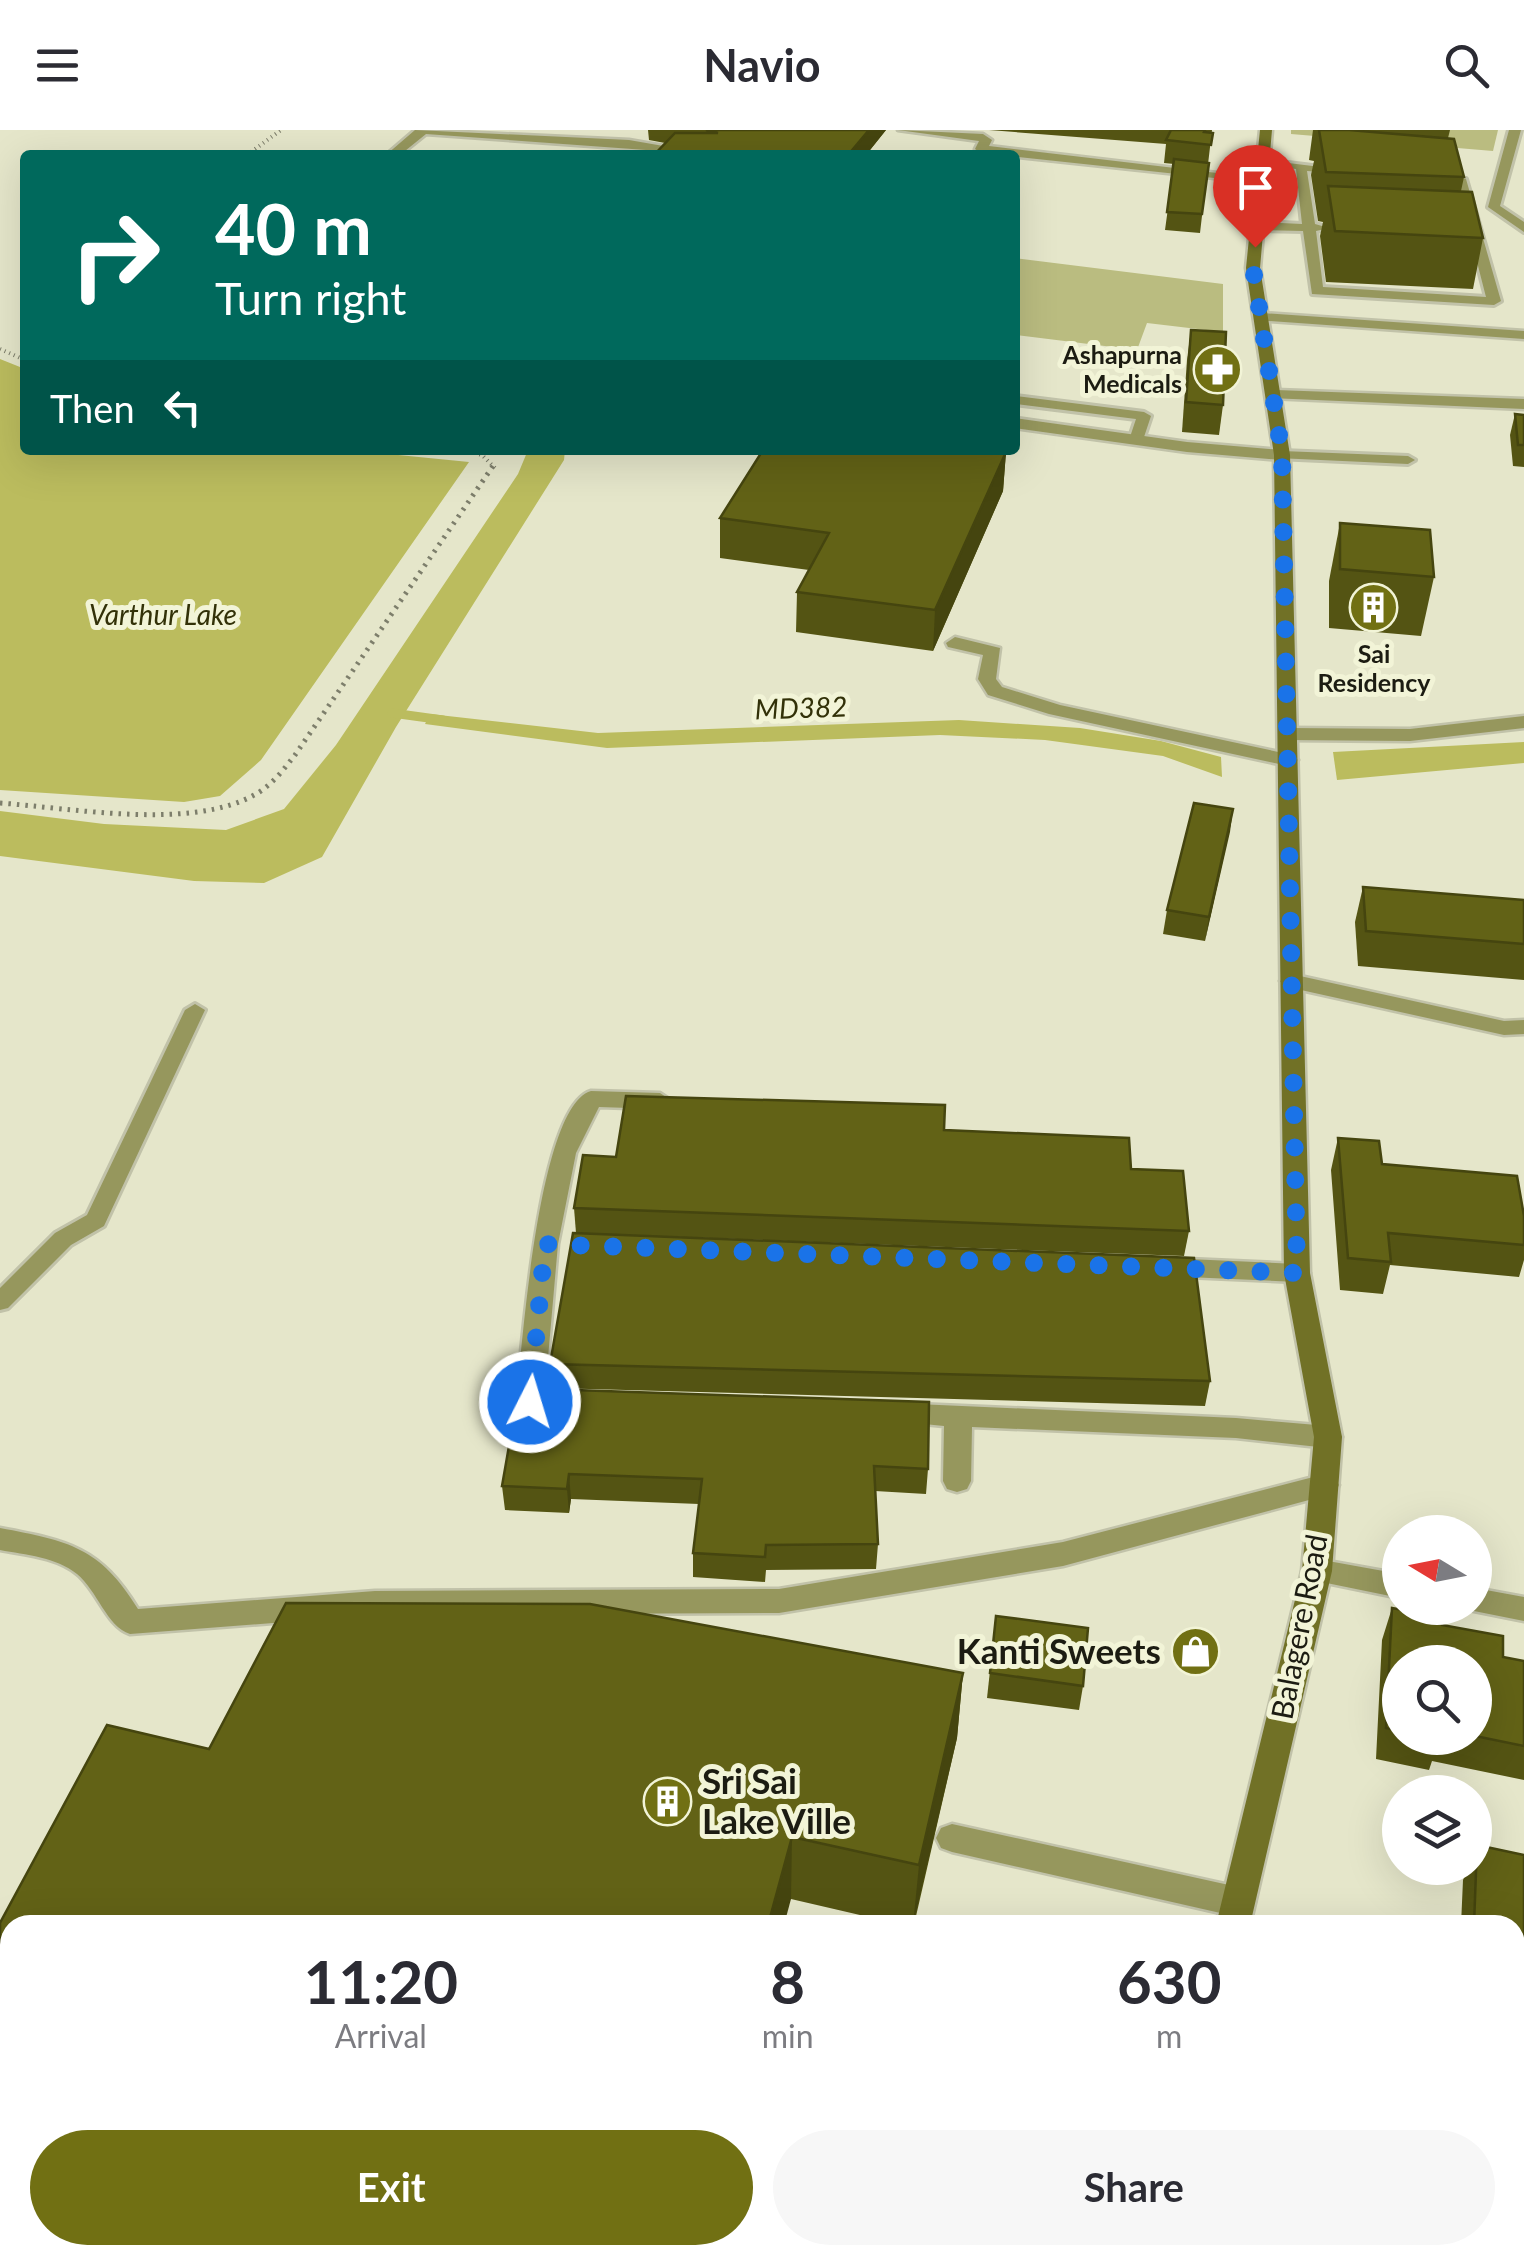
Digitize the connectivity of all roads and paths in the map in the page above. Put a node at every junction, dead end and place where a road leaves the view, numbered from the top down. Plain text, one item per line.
1 (281, 130) edge
2 (423, 130) edge
3 (904, 130) edge
4 (1266, 130) edge
5 (1516, 130) edge
6 (253, 150) edge
7 (398, 150) edge
8 (673, 150) edge
9 (980, 150) edge
10 (1020, 155) edge
11 (1302, 166) junction
12 (1262, 171) junction
13 (1355, 171) edge
14 (1426, 177) edge
15 (1257, 226) junction
16 (1310, 228) junction
17 (1524, 228) edge
18 (1347, 230) edge
19 (1458, 234) edge
20 (1476, 236) junction
21 (1261, 317) junction
22 (1524, 335) edge
23 (1276, 395) junction
24 (1020, 401) edge
25 (1524, 404) edge
26 (1020, 424) edge
27 (1136, 440) junction
28 (1282, 454) junction
29 (479, 455) edge
30 (1408, 460) dead end
31 (955, 643) dead end
32 (1524, 722) edge
33 (1288, 747) junction
34 (0, 803) edge
35 (1292, 981) junction
36 (195, 1010) dead end
37 (1524, 1027) edge
38 (690, 1102) edge
39 (1142, 1266) edge
40 (1297, 1273) junction
41 (0, 1302) edge
42 (608, 1404) edge
43 (860, 1412) edge
44 (958, 1415) junction
45 (1328, 1438) junction
46 (957, 1481) dead end
47 (1325, 1486) junction
48 (0, 1538) edge
49 (1318, 1571) junction
50 (1382, 1583) edge
51 (1492, 1603) edge
52 (1524, 1609) edge
53 (952, 1838) dead end
54 (1236, 1913) edge

1 - 6 path
2 - 7 street
2 - 8 street
3 - 9 street
4 - 12 street, Balagere Road
5 - 17 lane
10 - 12 street
11 - 12 lane
11 - 13 lane
11 - 16 lane
12 - 15 street, Balagere Road
14 - 20 lane
15 - 16 lane
15 - 21 street, Balagere Road
16 - 18 lane
16 - 20 lane
19 - 20 lane
21 - 22 street
21 - 23 street, Balagere Road
23 - 25 street
23 - 28 street, Balagere Road
24 - 27 lane
26 - 27 street
27 - 28 street
28 - 30 lane
28 - 33 street, Balagere Road
29 - 34 path
31 - 33 street
32 - 33 street
33 - 35 street, Balagere Road
35 - 37 street
35 - 40 street, Balagere Road
36 - 41 lane
38 - 42 street
39 - 40 street
40 - 45 street, Balagere Road
43 - 44 street
44 - 45 street
44 - 46 street
45 - 47 street, Balagere Road
47 - 48 street
47 - 49 street, Balagere Road
49 - 50 street
49 - 54 street, Balagere Road
51 - 52 street
53 - 54 street

